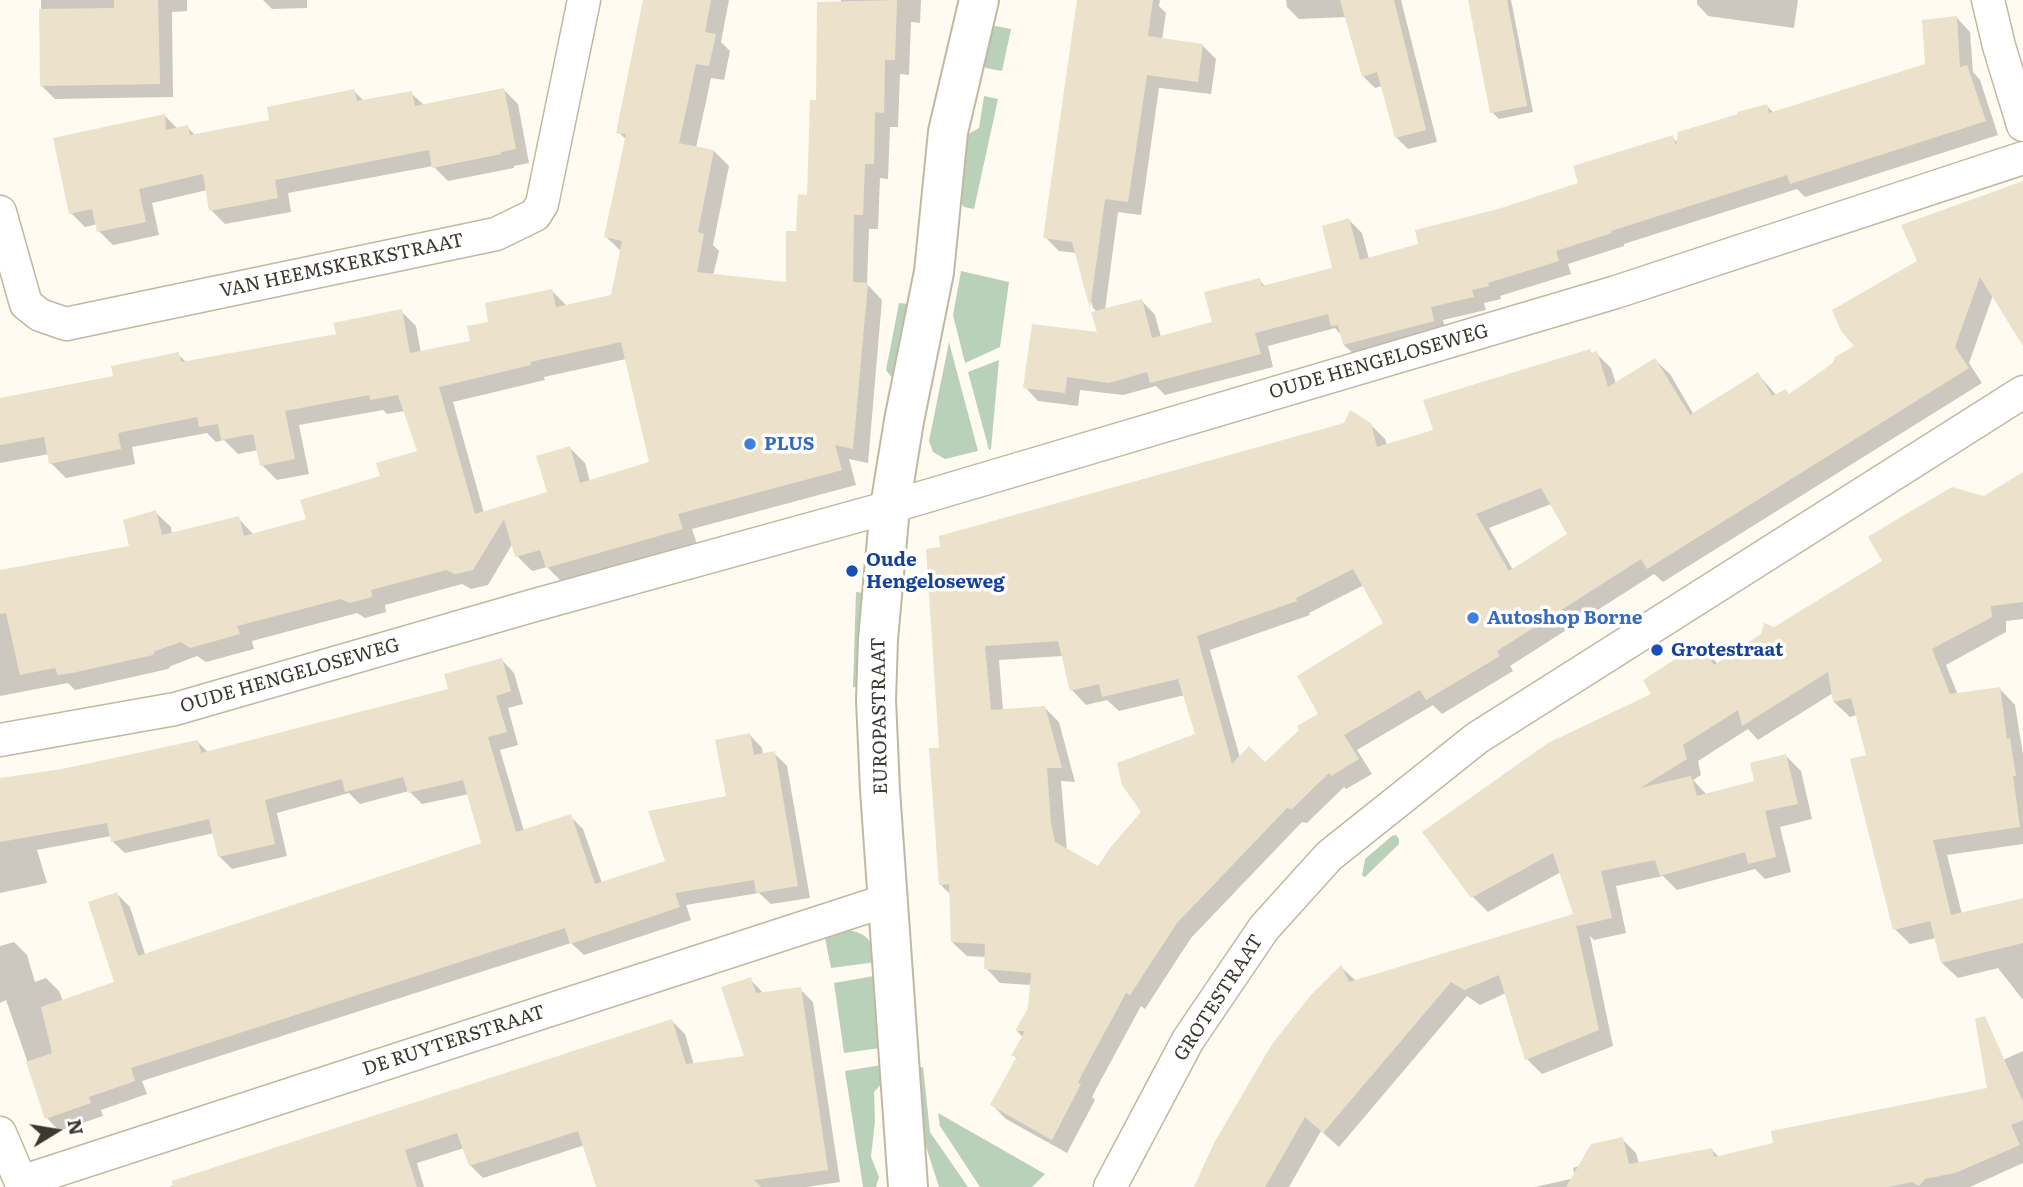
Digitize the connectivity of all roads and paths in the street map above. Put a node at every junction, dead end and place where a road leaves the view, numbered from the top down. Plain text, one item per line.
1 (584, 0) edge
2 (979, 0) edge
3 (1988, 0) edge
4 (2023, 125) edge
5 (2023, 158) edge
6 (0, 212) edge
7 (2023, 391) edge
8 (890, 507) junction
9 (0, 740) edge
10 (888, 900) junction
11 (0, 1133) edge
12 (22, 1184) edge
13 (908, 1187) edge
14 (1110, 1187) edge

1 - 6 street, VAN HEEMSKERKSTRAAT
2 - 8 street, EUROPASTRAAT
3 - 4 street
5 - 8 street, OUDE HENGELOSEWEG
7 - 14 street, GROTESTRAAT
8 - 9 street, OUDE HENGELOSEWEG
8 - 10 street, EUROPASTRAAT
10 - 12 street, DE RUYTERSTRAAT
10 - 13 street, EUROPASTRAAT
11 - 12 street

